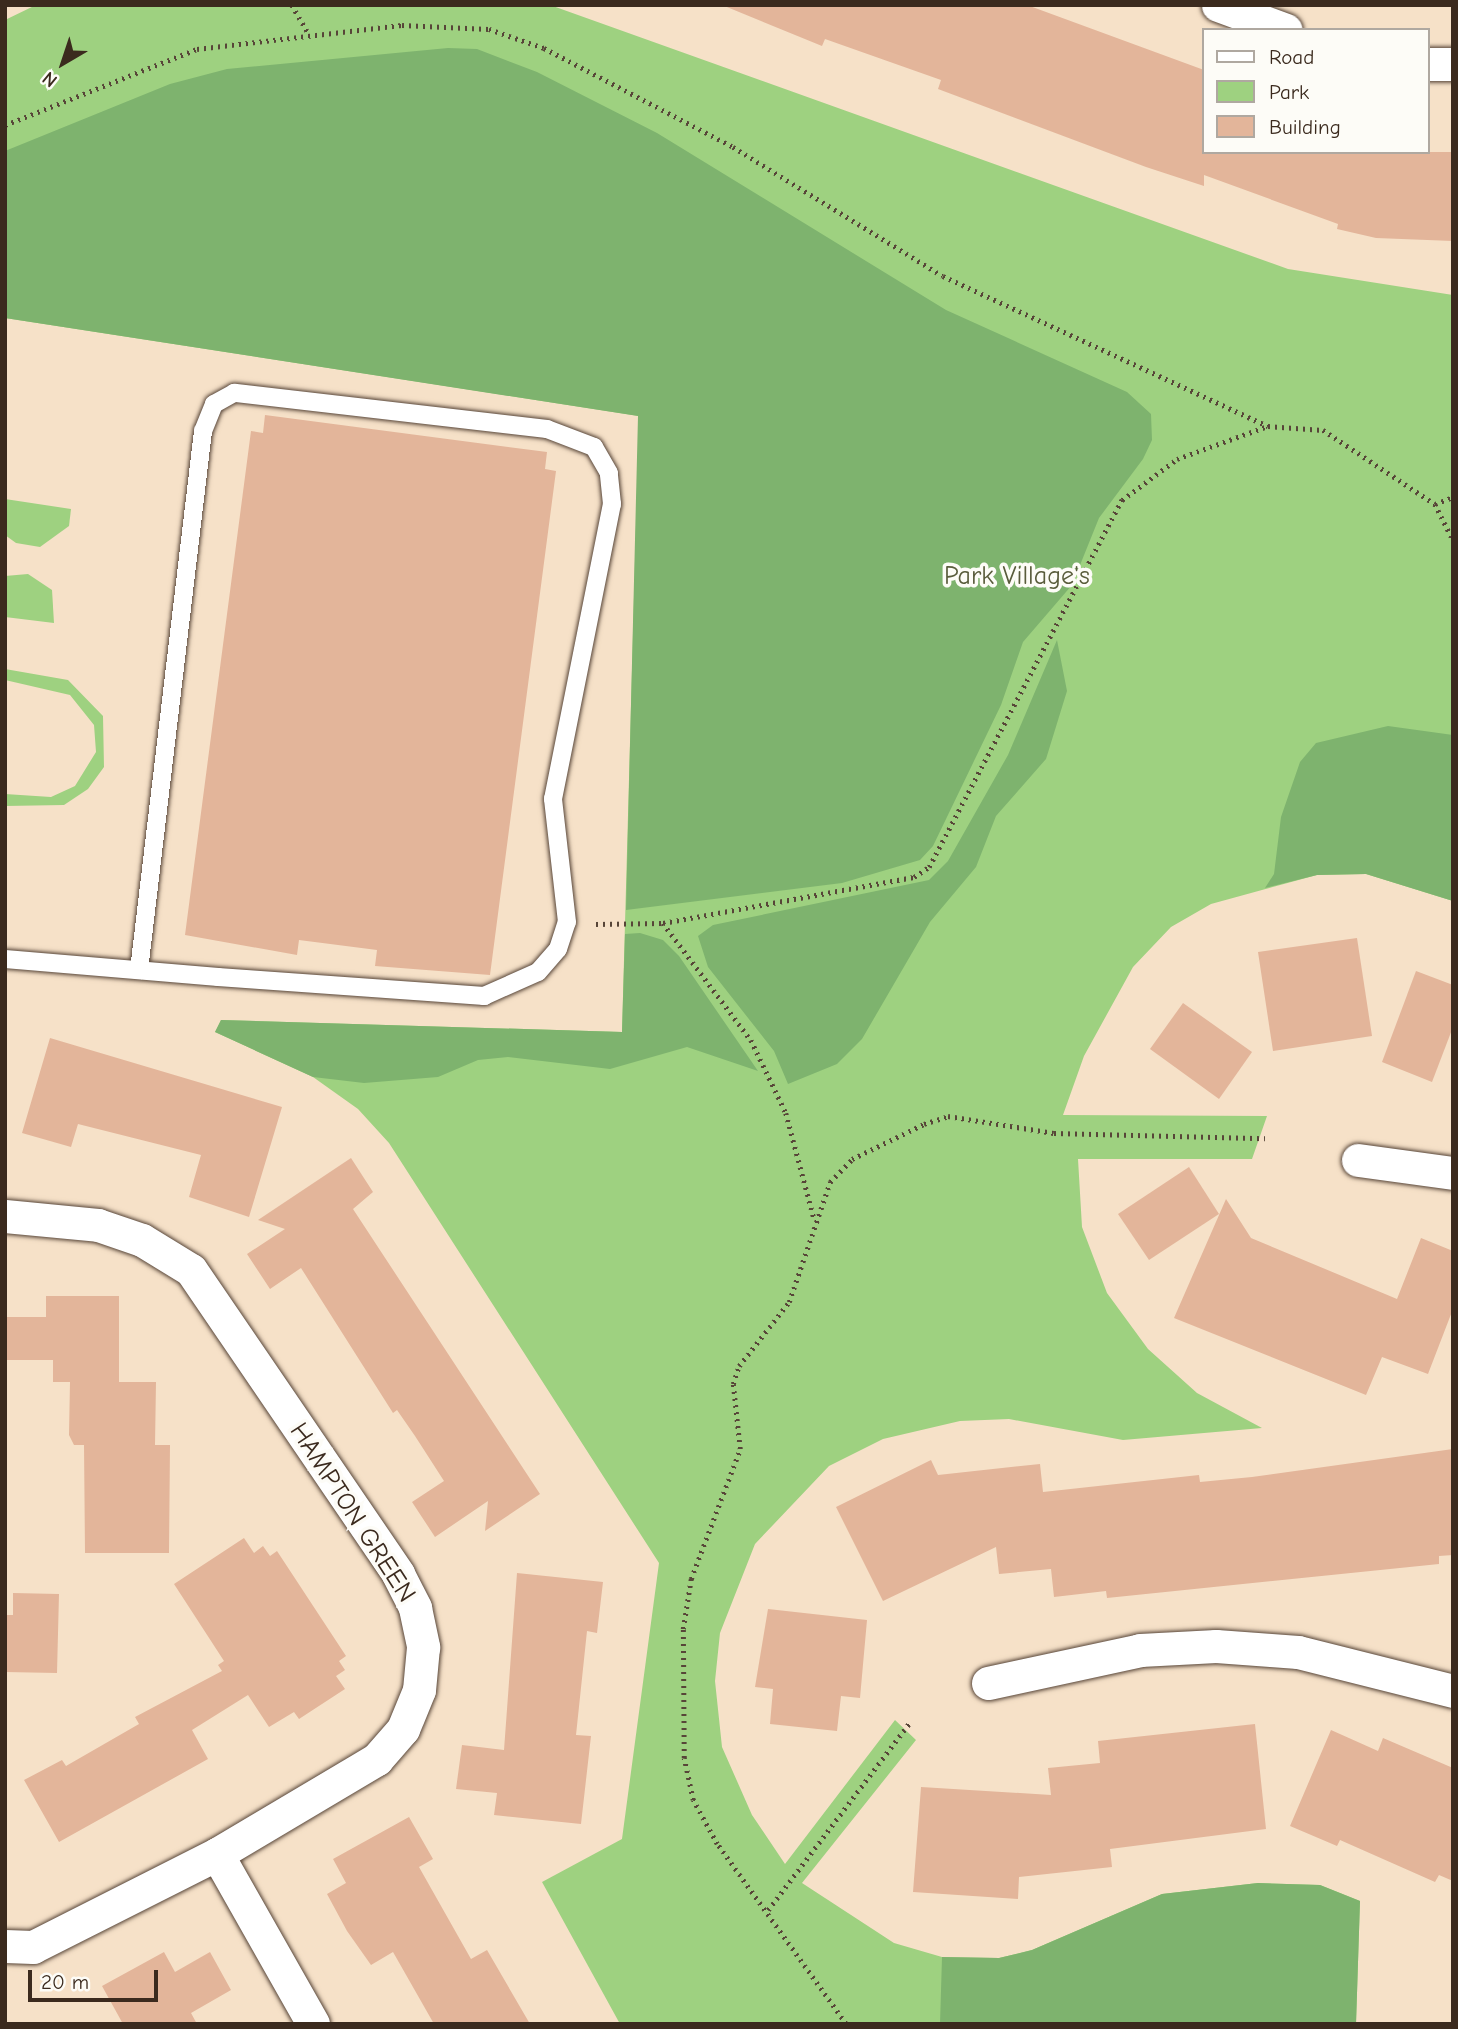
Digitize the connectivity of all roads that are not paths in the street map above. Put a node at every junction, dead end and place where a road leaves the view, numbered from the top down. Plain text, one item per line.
1 (1219, 5) edge
2 (1281, 28) edge
3 (1430, 64) edge
4 (1453, 64) edge
5 (5, 959) edge
6 (139, 970) junction
7 (1358, 1160) dead end
8 (1453, 1173) edge
9 (5, 1216) edge
10 (988, 1683) dead end
11 (1453, 1692) edge
12 (217, 1854) junction
13 (5, 1946) edge
14 (313, 2024) edge

1 - 2 street
3 - 4 street
5 - 6 lane
6 - 6 lane
7 - 8 street
9 - 12 street, HAMPTON GREEN
10 - 11 street
12 - 13 street, HAMPTON GREEN
12 - 14 street

